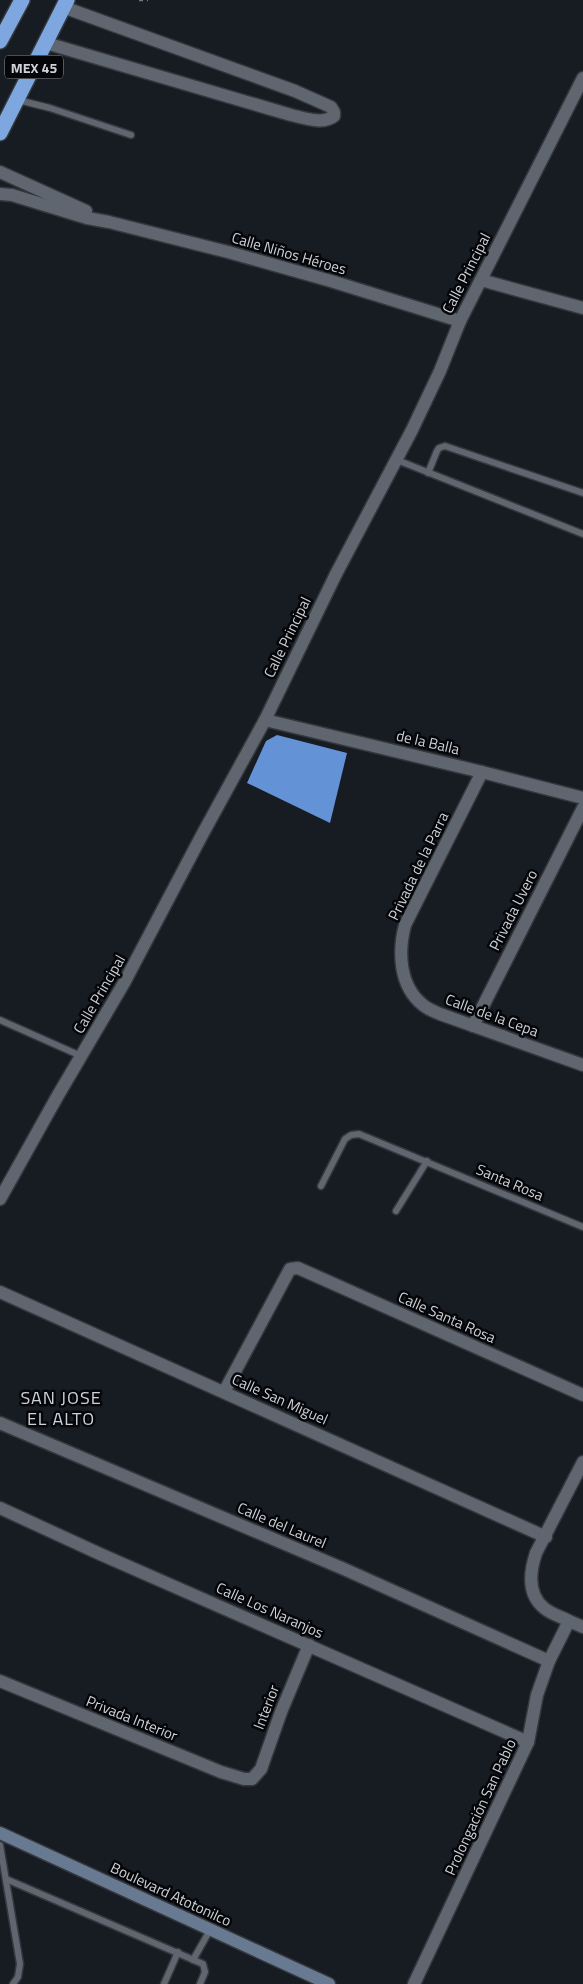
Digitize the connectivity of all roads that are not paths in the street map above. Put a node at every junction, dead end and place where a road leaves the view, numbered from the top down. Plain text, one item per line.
1 (22, 0) edge
2 (65, 3) edge
3 (0, 41) edge
4 (46, 43) junction
5 (583, 78) edge
6 (18, 100) junction
7 (0, 133) edge
8 (131, 135) dead end
9 (0, 172) edge
10 (0, 194) edge
11 (109, 222) junction
12 (481, 280) junction
13 (583, 308) edge
14 (460, 321) junction
15 (397, 460) junction
16 (428, 472) junction
17 (583, 493) edge
18 (583, 534) edge
19 (265, 720) junction
20 (482, 772) junction
21 (583, 798) edge
22 (583, 808) edge
23 (404, 978) joint
24 (0, 1020) edge
25 (473, 1026) junction
26 (81, 1056) junction
27 (583, 1066) edge
28 (427, 1162) junction
29 (321, 1186) dead end
30 (0, 1199) edge
31 (396, 1211) dead end
32 (583, 1226) edge
33 (0, 1292) edge
34 (224, 1392) junction
35 (583, 1395) edge
36 (0, 1423) edge
37 (583, 1462) edge
38 (0, 1508) edge
39 (546, 1537) junction
40 (569, 1621) junction
41 (583, 1627) edge
42 (309, 1645) junction
43 (550, 1661) junction
44 (0, 1680) edge
45 (528, 1742) junction
46 (252, 1779) joint
47 (0, 1833) edge
48 (0, 1845) edge
49 (6, 1878) junction
50 (210, 1930) junction
51 (178, 1952) junction
52 (194, 1960) junction
53 (13, 1984) edge
54 (164, 1984) edge
55 (200, 1984) edge
56 (329, 1984) edge
57 (414, 1984) edge

1 - 3 highway, MEX 45
2 - 4 highway, MEX 45
2 - 4 street
4 - 6 highway, MEX 45
5 - 12 street, Calle Principal
6 - 7 highway, MEX 45
6 - 8 lane
9 - 11 street, Calle Niños Héroes
10 - 11 street, Calle Niños Héroes
11 - 14 street, Calle Niños Héroes
12 - 13 street
12 - 14 street, Calle Principal
14 - 15 street, Calle Principal
15 - 16 lane
15 - 19 street, Calle Principal
16 - 17 lane
16 - 18 lane
19 - 20 street, de la Balla
19 - 26 street, Calle Principal
20 - 21 street, de la Balla
20 - 23 street, Privada de la Parra
22 - 25 street, Privada Uvero
23 - 25 street, Calle de la Cepa
24 - 26 lane
25 - 27 street, Calle de la Cepa
26 - 30 street, Calle Principal
28 - 29 lane, Santa Rosa
28 - 31 lane
28 - 32 lane, Santa Rosa
33 - 34 street, Calle San Miguel
34 - 35 street, Calle Santa Rosa
34 - 39 street, Calle San Miguel
36 - 43 street, Calle del Laurel
37 - 39 street
38 - 42 street, Calle Los Naranjos
39 - 40 street
40 - 41 street
40 - 43 street, Prolongación San Pablo
42 - 45 street, Calle Los Naranjos
42 - 46 street, Interior
43 - 45 street, Prolongación San Pablo
44 - 46 street, Privada Interior
45 - 57 street, Prolongación San Pablo
47 - 50 street, Boulevard Atotonilco
48 - 49 lane
49 - 51 lane
49 - 53 lane
50 - 52 lane
50 - 56 street, Boulevard Atotonilco
51 - 52 lane
51 - 54 lane
52 - 55 lane

